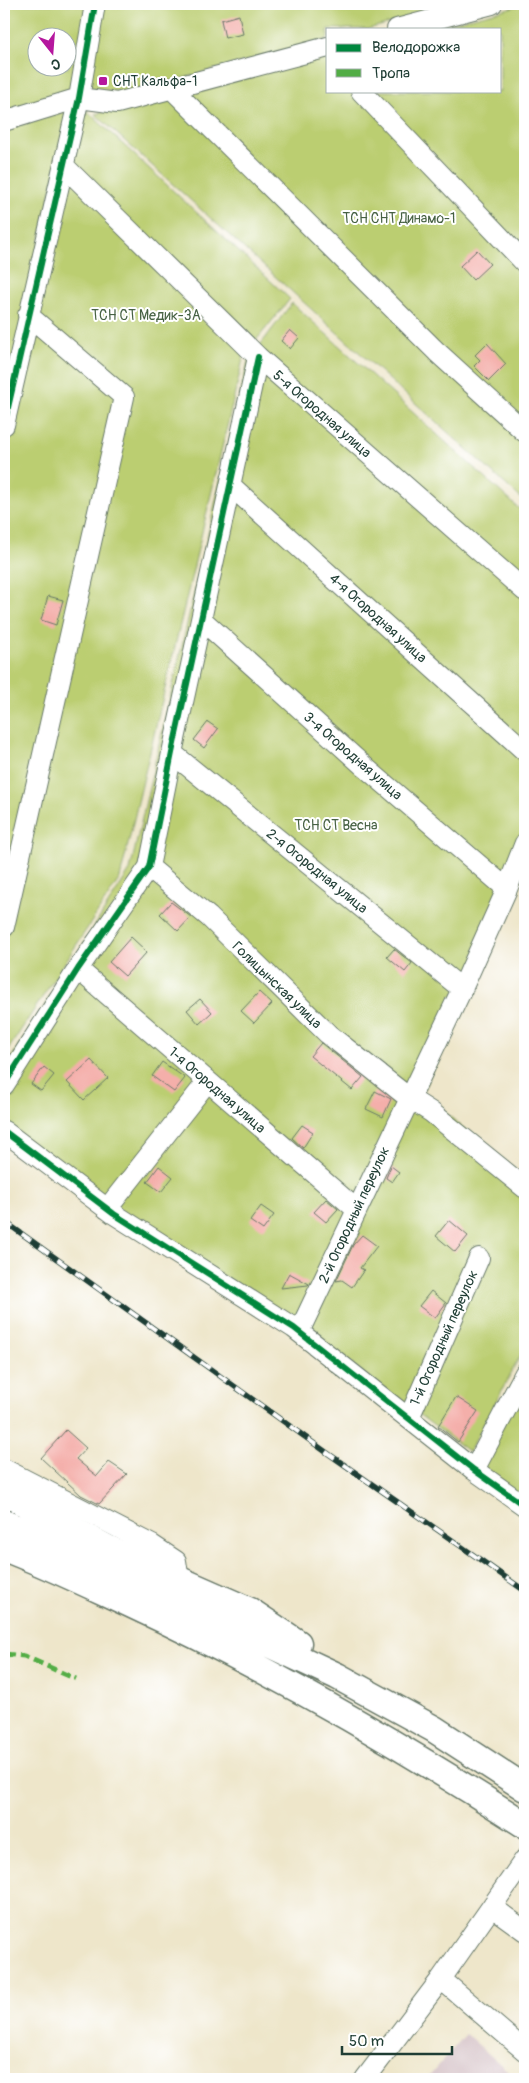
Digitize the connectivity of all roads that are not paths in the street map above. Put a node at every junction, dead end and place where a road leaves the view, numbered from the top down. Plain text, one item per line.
1 (96, 4) edge
2 (492, 4) edge
3 (402, 28) edge
4 (325, 51) edge
5 (171, 88) junction
6 (361, 92) edge
7 (79, 98) junction
8 (4, 121) edge
9 (64, 166) junction
10 (525, 263) edge
11 (28, 316) junction
12 (258, 358) junction
13 (4, 425) edge
14 (525, 432) edge
15 (230, 485) junction
16 (525, 590) edge
17 (201, 619) junction
18 (525, 751) edge
19 (172, 753) junction
20 (525, 843) edge
21 (149, 867) junction
22 (507, 889) junction
23 (4, 927) edge
24 (78, 969) junction
25 (462, 989) junction
26 (207, 1082) junction
27 (4, 1085) edge
28 (410, 1098) junction
29 (4, 1131) edge
30 (525, 1188) edge
31 (107, 1209) junction
32 (357, 1210) junction
33 (480, 1258) dead end
34 (299, 1332) junction
35 (525, 1373) edge
36 (409, 1418) junction
37 (4, 1469) edge
38 (474, 1470) junction
39 (4, 1492) edge
40 (525, 1506) edge
41 (4, 1523) edge
42 (4, 1548) edge
43 (179, 1580) junction
44 (337, 1676) junction
45 (525, 1788) edge
46 (525, 1825) edge
47 (525, 1859) edge
48 (492, 1907) junction
49 (525, 1931) edge
50 (441, 1979) junction
51 (525, 2051) edge
52 (365, 2079) edge

1 - 7 street
2 - 3 street
4 - 5 street
5 - 7 street
5 - 14 street
6 - 10 street
7 - 8 street
7 - 9 street
9 - 11 street
9 - 12 street, 5-я Огородная улица
11 - 13 street
11 - 23 street
12 - 15 street
12 - 16 street, 5-я Огородная улица
15 - 17 street
15 - 18 street, 4-я Огородная улица
17 - 19 street
17 - 22 street, 3-я Огородная улица
19 - 21 street
19 - 25 street, 2-я Огородная улица
20 - 22 street, 2-й Огородный переулок
21 - 24 street
21 - 28 street, Голицынская улица
22 - 25 street, 2-й Огородный переулок
24 - 26 street, 1-я Огородная улица
24 - 27 street
25 - 28 street, 2-й Огородный переулок
26 - 31 street
26 - 32 street, 1-я Огородная улица
28 - 30 street, Голицынская улица
28 - 32 street, 2-й Огородный переулок
29 - 31 street
31 - 34 street
32 - 34 street, 2-й Огородный переулок
33 - 36 street, 1-й Огородный переулок
34 - 36 street
35 - 38 street
36 - 38 street
37 - 43 street
38 - 40 street
39 - 43 main road
41 - 44 main road
42 - 46 main road
43 - 44 main road
44 - 45 main road
47 - 48 street
48 - 49 street
48 - 50 street
50 - 51 street
50 - 52 street

